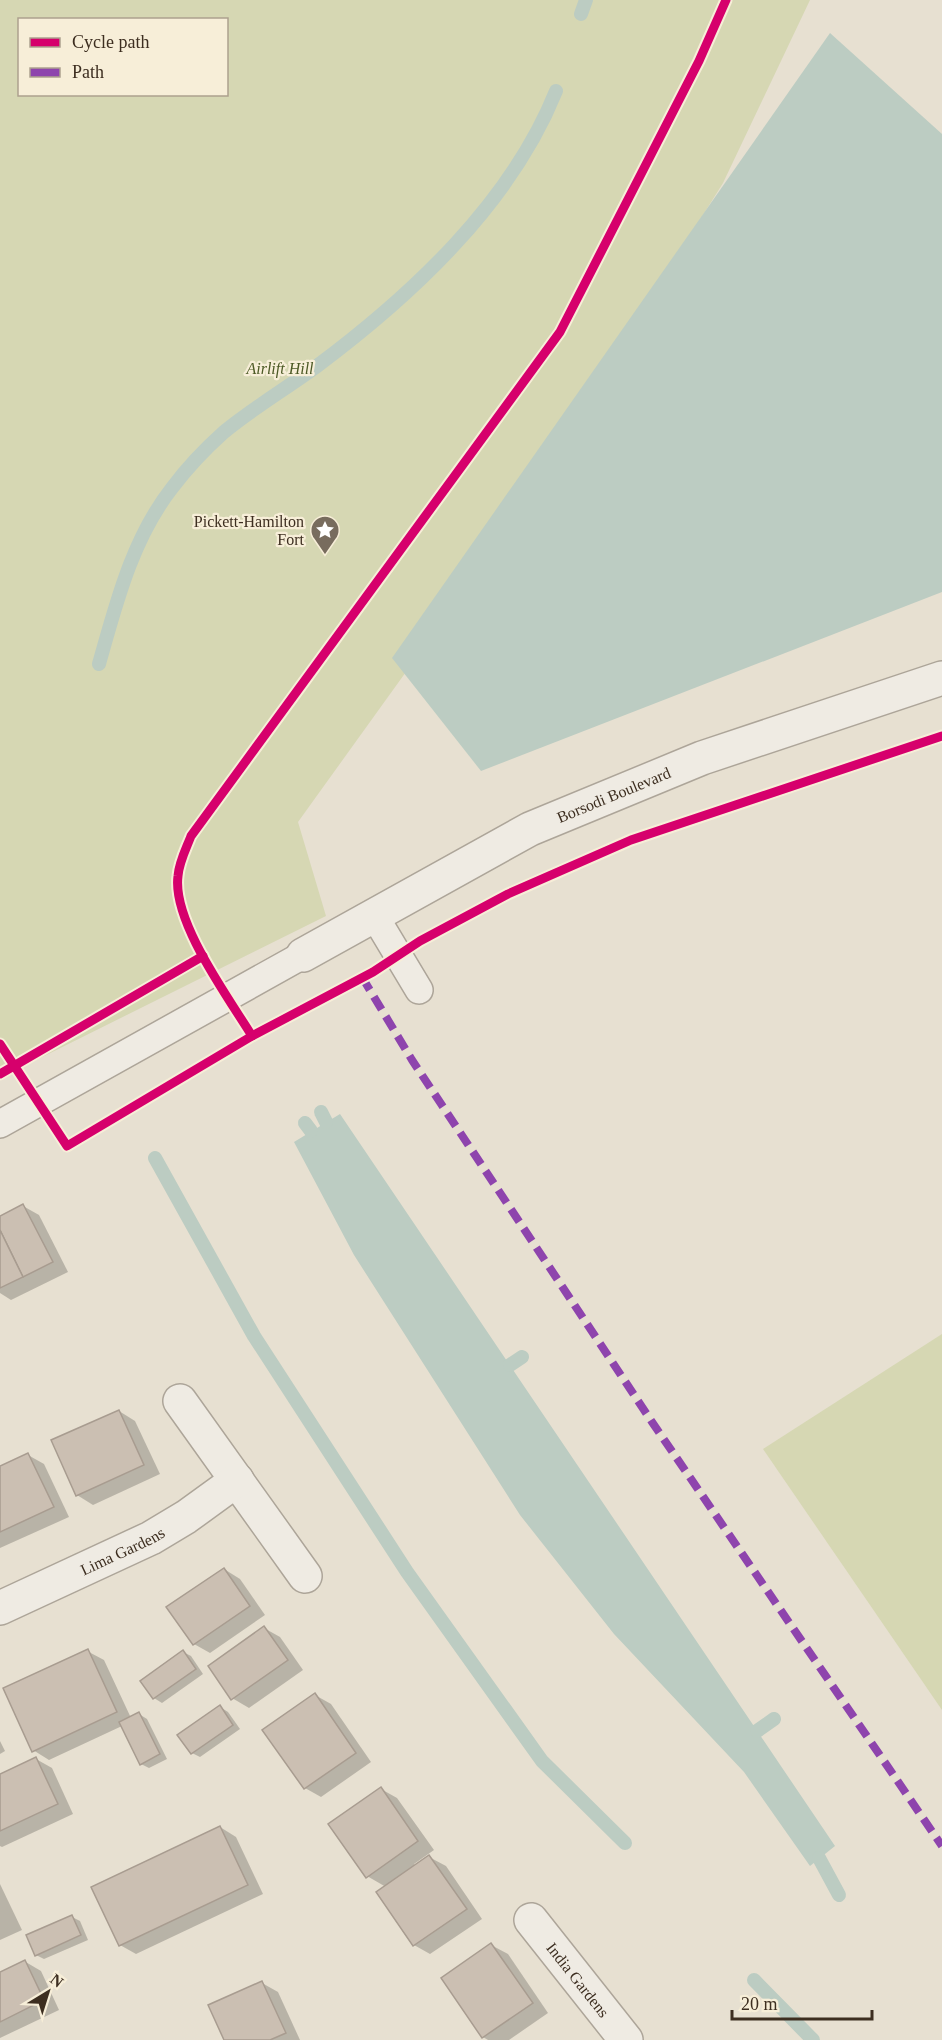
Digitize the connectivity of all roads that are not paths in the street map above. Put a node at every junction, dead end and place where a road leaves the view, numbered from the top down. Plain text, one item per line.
1 (942, 678) edge
2 (374, 915) junction
3 (303, 955) joint
4 (418, 990) dead end
5 (0, 1124) edge
6 (180, 1401) dead end
7 (237, 1480) junction
8 (304, 1576) dead end
9 (0, 1608) edge
10 (531, 1920) dead end
11 (626, 2040) edge

1 - 2 street, Borsodi Boulevard
2 - 3 street, Borsodi Boulevard
2 - 4 lane
3 - 5 lane
6 - 7 street
7 - 8 street
7 - 9 street, Lima Gardens
10 - 11 street, India Gardens

